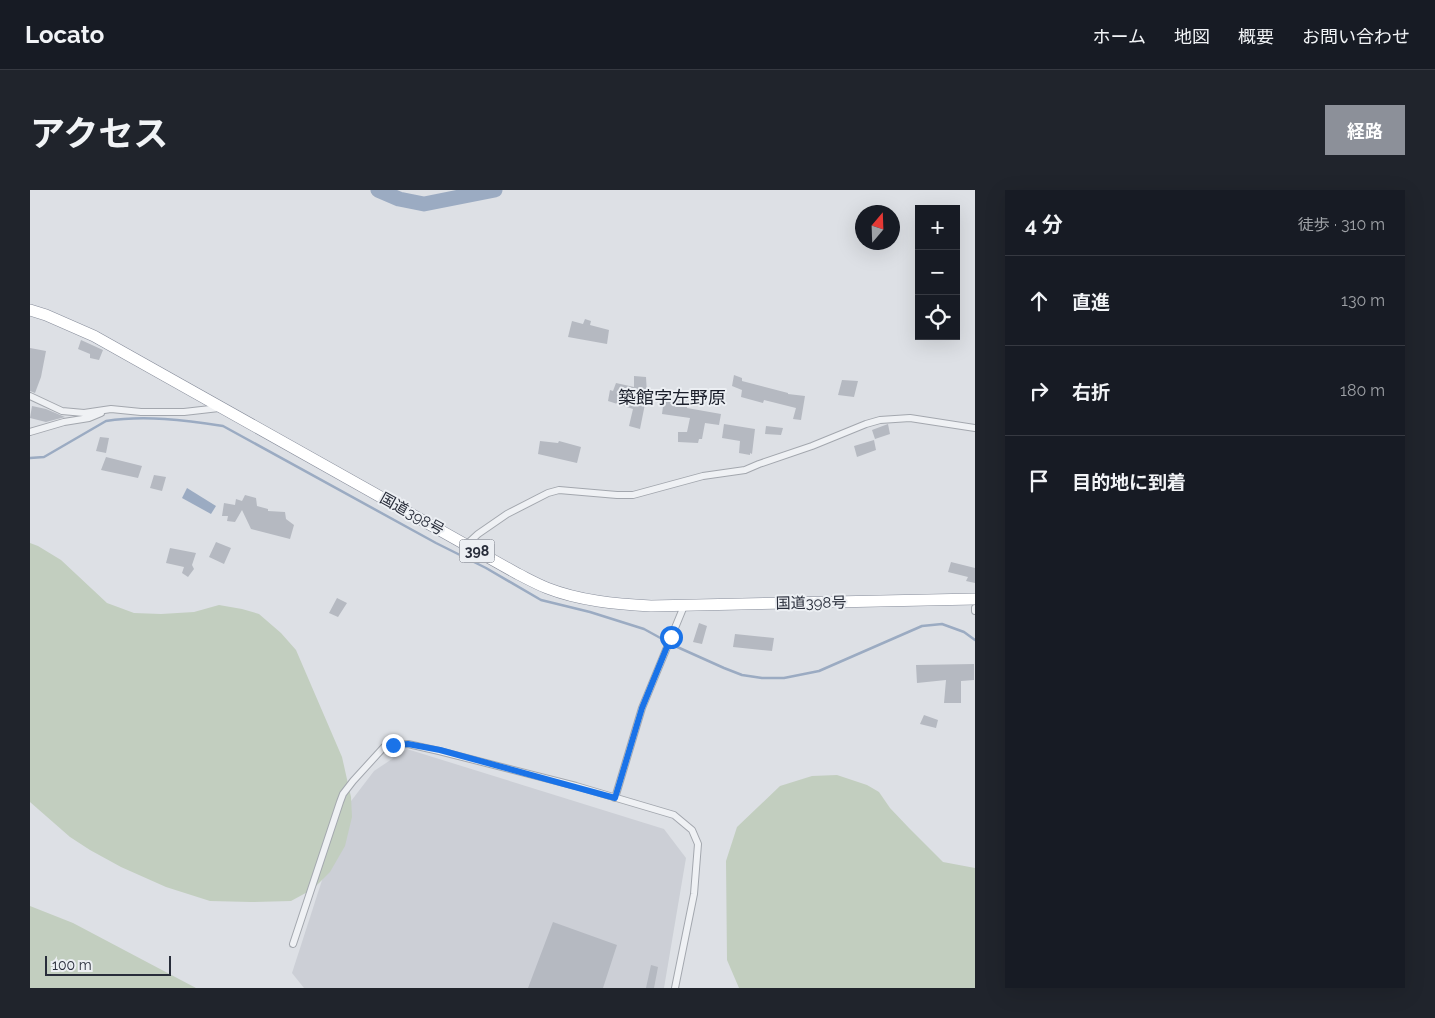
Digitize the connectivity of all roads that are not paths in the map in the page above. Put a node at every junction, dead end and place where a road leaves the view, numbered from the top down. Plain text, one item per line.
1 (30, 310) edge
2 (30, 396) edge
3 (222, 407) junction
4 (111, 409) junction
5 (975, 428) edge
6 (30, 432) edge
7 (466, 545) junction
8 (975, 599) edge
9 (684, 606) junction
10 (615, 798) junction
11 (293, 944) dead end
12 (675, 988) edge

1 - 3 highway, 国道398号 / 398
2 - 4 street
3 - 4 street
3 - 7 highway, 国道398号 / 398
4 - 6 street
5 - 7 street
7 - 9 highway, 国道398号 / 398
8 - 9 highway, 国道398号 / 398
9 - 10 street
10 - 11 street
10 - 12 street

